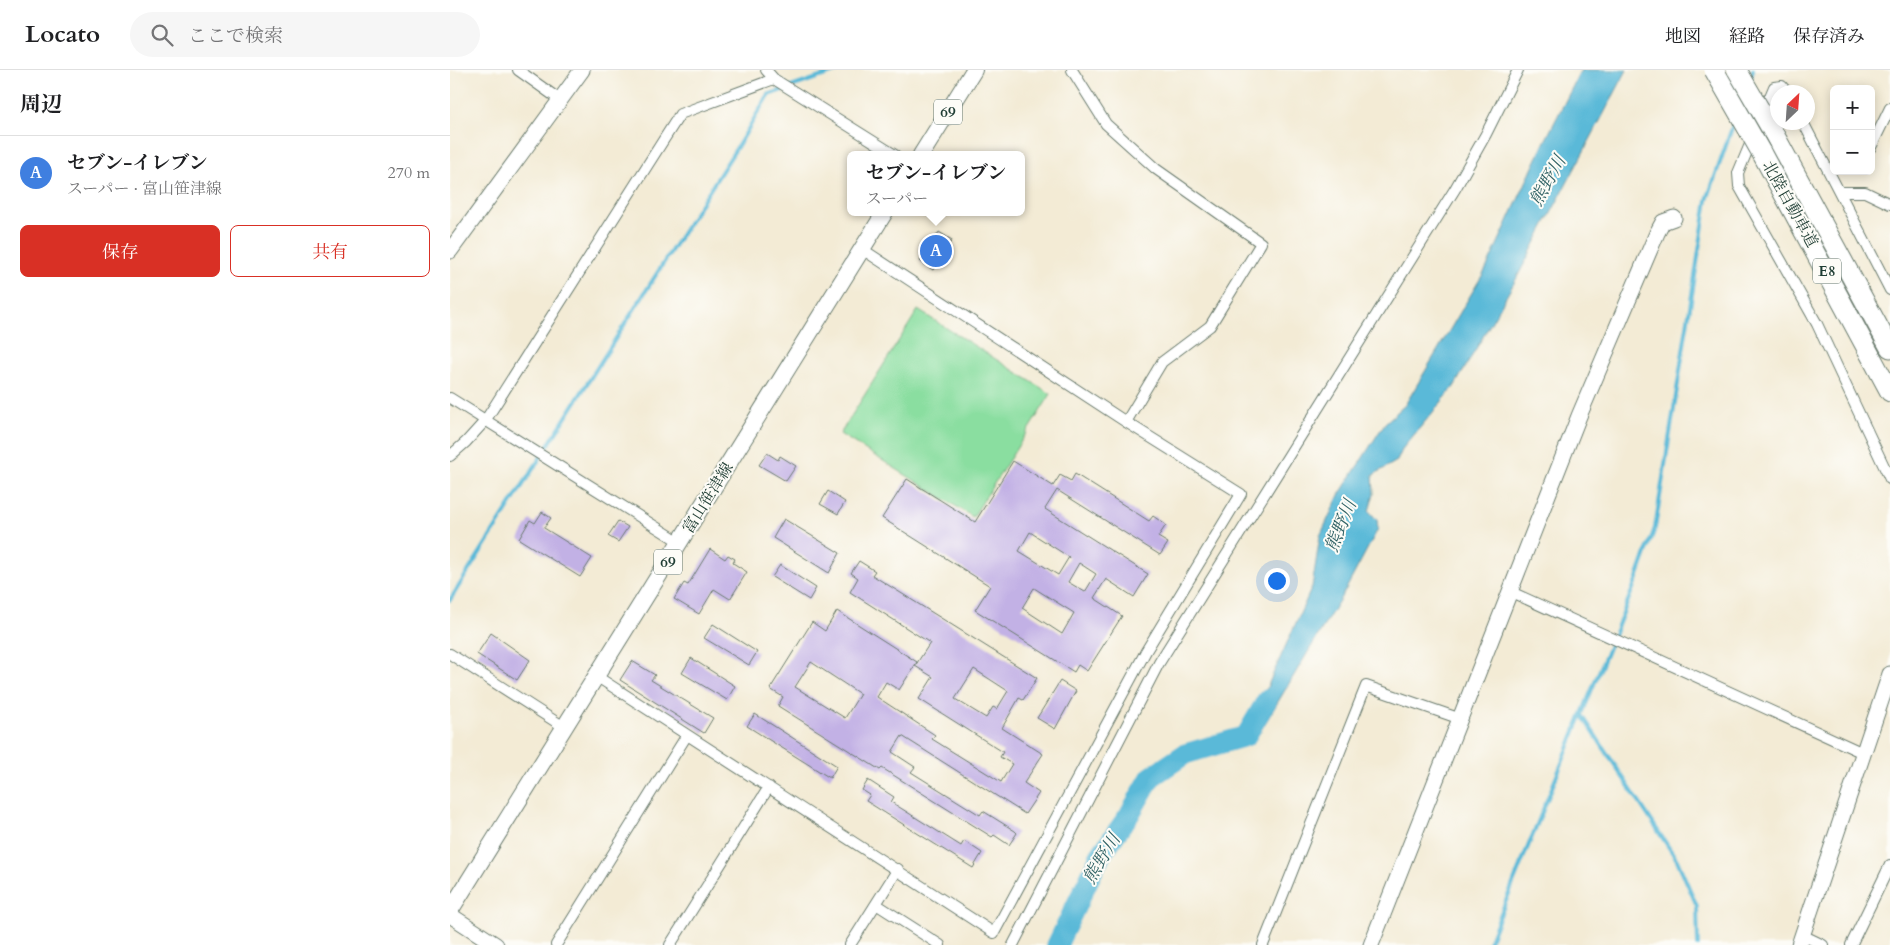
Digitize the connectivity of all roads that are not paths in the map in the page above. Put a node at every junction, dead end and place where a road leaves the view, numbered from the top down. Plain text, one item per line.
1 (518, 70) edge
2 (582, 70) edge
3 (766, 70) edge
4 (974, 70) edge
5 (1072, 70) edge
6 (1518, 70) edge
7 (1714, 70) edge
8 (1737, 70) edge
9 (774, 79) junction
10 (1770, 97) edge
11 (560, 100) junction
12 (1890, 108) edge
13 (1807, 130) edge
14 (1875, 139) edge
15 (889, 151) edge
16 (923, 151) edge
17 (1840, 192) junction
18 (1890, 204) edge
19 (883, 216) edge
20 (1674, 218) dead end
21 (862, 250) junction
22 (450, 251) edge
23 (1890, 290) edge
24 (1890, 348) edge
25 (1890, 392) edge
26 (450, 398) edge
27 (485, 421) junction
28 (1126, 422) junction
29 (450, 456) edge
30 (1890, 480) edge
31 (680, 542) junction
32 (1509, 591) junction
33 (450, 654) edge
34 (1890, 674) edge
35 (596, 676) junction
36 (1458, 718) junction
37 (564, 727) junction
38 (687, 735) junction
39 (1863, 753) junction
40 (769, 787) junction
41 (1890, 865) edge
42 (898, 870) junction
43 (876, 904) junction
44 (450, 910) edge
45 (450, 915) edge
46 (1801, 940) edge
47 (496, 945) edge
48 (556, 945) edge
49 (670, 945) edge
50 (850, 945) edge
51 (940, 945) edge
52 (1013, 945) edge
53 (1263, 945) edge
54 (1371, 945) edge
55 (1823, 945) edge
56 (1851, 945) edge

1 - 11 street
2 - 11 street
3 - 9 street
4 - 16 main road, 69
5 - 28 street
6 - 52 street
7 - 25 highway, 北陸自動車道 / E8, bridge
8 - 24 highway, 北陸自動車道 / E8, bridge
9 - 15 street
9 - 27 street
10 - 30 street
11 - 22 street
12 - 14 street
13 - 17 street
17 - 18 street
17 - 23 street
19 - 21 main road, 富山笹津線 / 69
20 - 32 street
21 - 28 street
21 - 31 main road, 富山笹津線 / 69
26 - 27 street
27 - 29 street
27 - 31 street
28 - 42 street
31 - 35 main road, 富山笹津線 / 69
32 - 36 street
32 - 39 street
33 - 37 street
34 - 39 street
35 - 37 main road, 富山笹津線 / 69
35 - 38 street
36 - 53 street
36 - 54 street
37 - 44 main road, 富山笹津線 / 69
38 - 40 street
38 - 48 street
39 - 46 street
40 - 42 street
40 - 49 street
41 - 56 street
42 - 43 street
43 - 50 street
43 - 51 street
45 - 47 street
46 - 55 street

